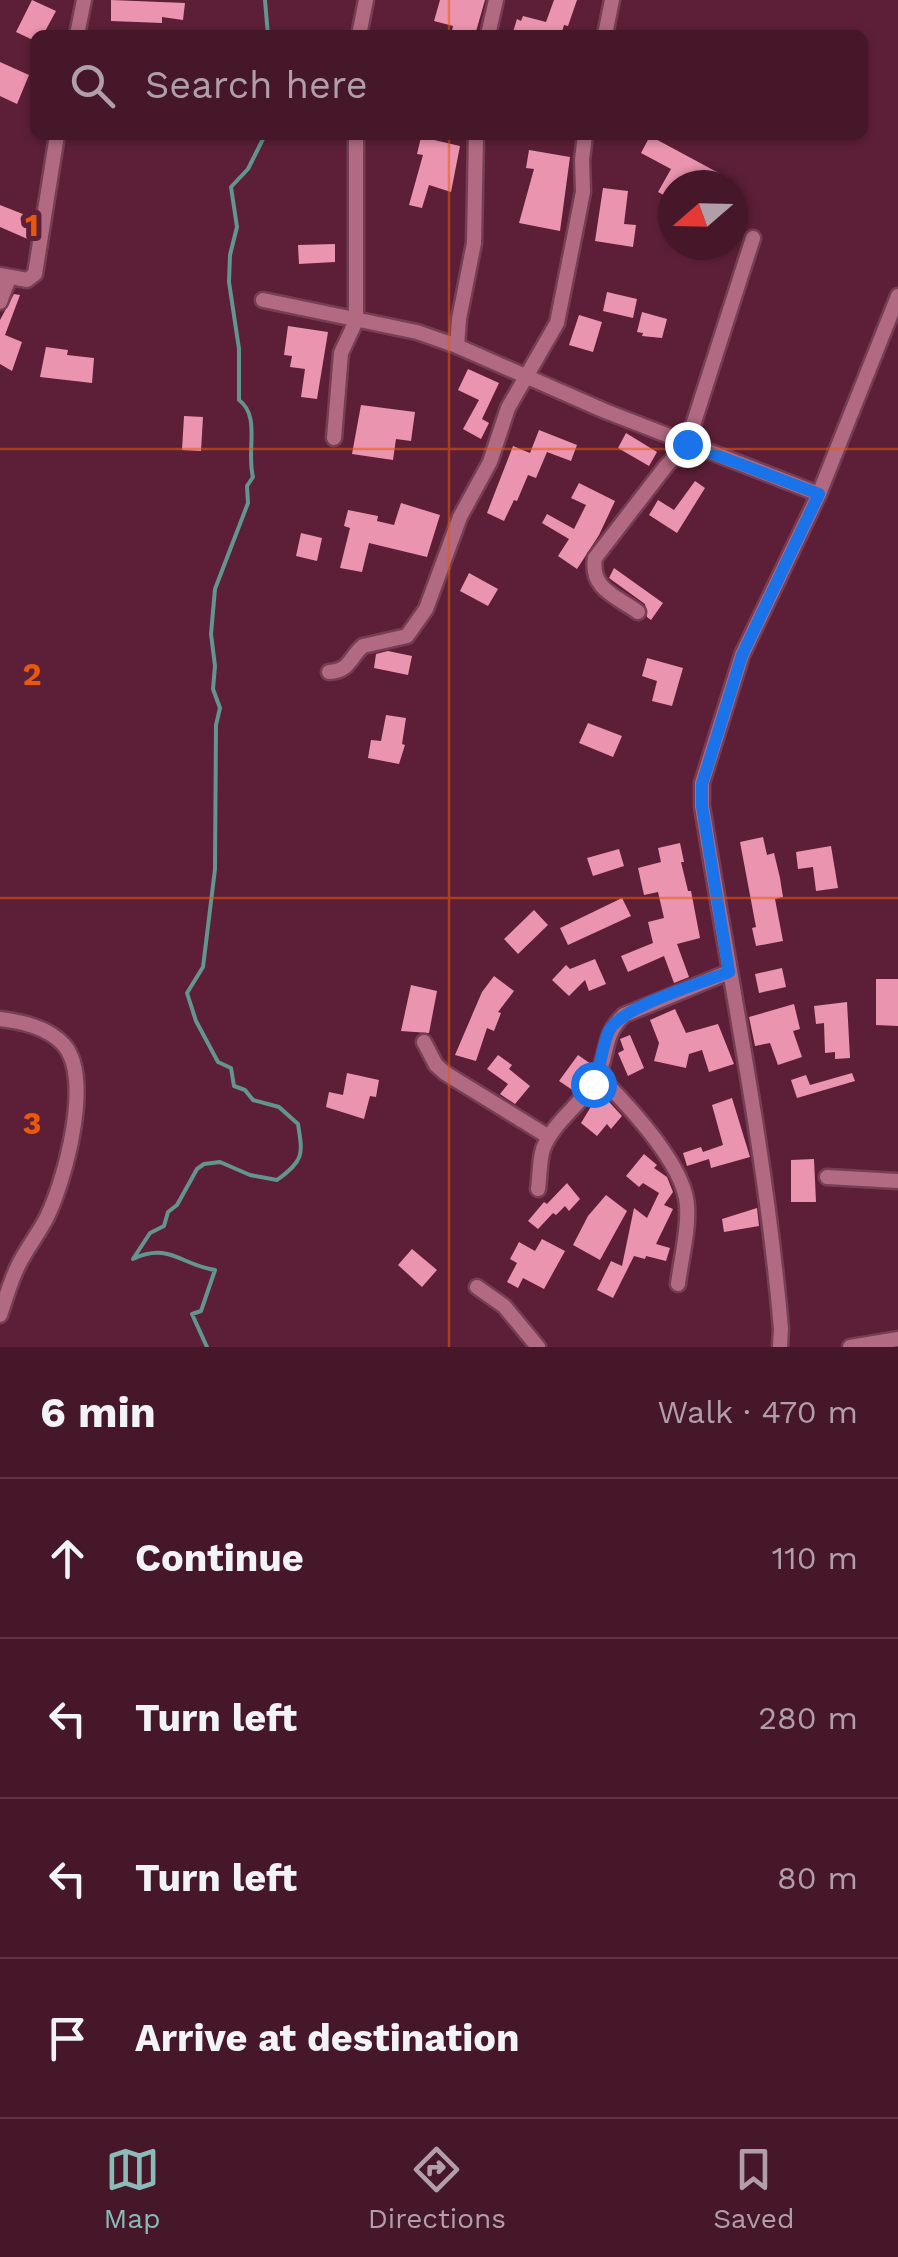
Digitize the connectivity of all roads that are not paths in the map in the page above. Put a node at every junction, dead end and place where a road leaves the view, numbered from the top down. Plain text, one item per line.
1 (84, 0) edge
2 (366, 0) edge
3 (496, 0) edge
4 (612, 0) edge
5 (79, 30) edge
6 (360, 30) edge
7 (489, 30) edge
8 (606, 30) edge
9 (56, 140) edge
10 (356, 140) edge
11 (476, 140) edge
12 (585, 140) edge
13 (753, 238) dead end
14 (4, 277) edge
15 (898, 296) edge
16 (263, 300) dead end
17 (0, 302) edge
18 (356, 320) junction
19 (458, 346) junction
20 (524, 378) junction
21 (334, 438) dead end
22 (687, 444) junction
23 (819, 494) junction
24 (638, 612) dead end
25 (329, 672) dead end
26 (729, 972) junction
27 (0, 1019) edge
28 (424, 1042) dead end
29 (598, 1075) junction
30 (549, 1137) junction
31 (827, 1177) dead end
32 (898, 1181) edge
33 (538, 1189) dead end
34 (17, 1266) junction
35 (678, 1284) dead end
36 (0, 1286) edge
37 (476, 1287) dead end
38 (0, 1315) edge
39 (898, 1339) edge
40 (538, 1347) edge
41 (780, 1347) edge
42 (850, 1347) edge

1 - 5 street
2 - 6 street
3 - 7 street
4 - 8 street
9 - 14 street
10 - 18 street
11 - 19 street
12 - 20 street
13 - 22 street
14 - 17 street
15 - 23 street
16 - 18 street
18 - 19 street
18 - 21 street
19 - 20 street
20 - 22 street
20 - 25 street
22 - 23 street
22 - 24 street
23 - 26 street
26 - 29 street
26 - 41 street
27 - 34 street
28 - 30 street
29 - 30 street
29 - 35 street
30 - 33 street
31 - 32 street
34 - 36 street
34 - 38 street
37 - 40 street
39 - 42 street

